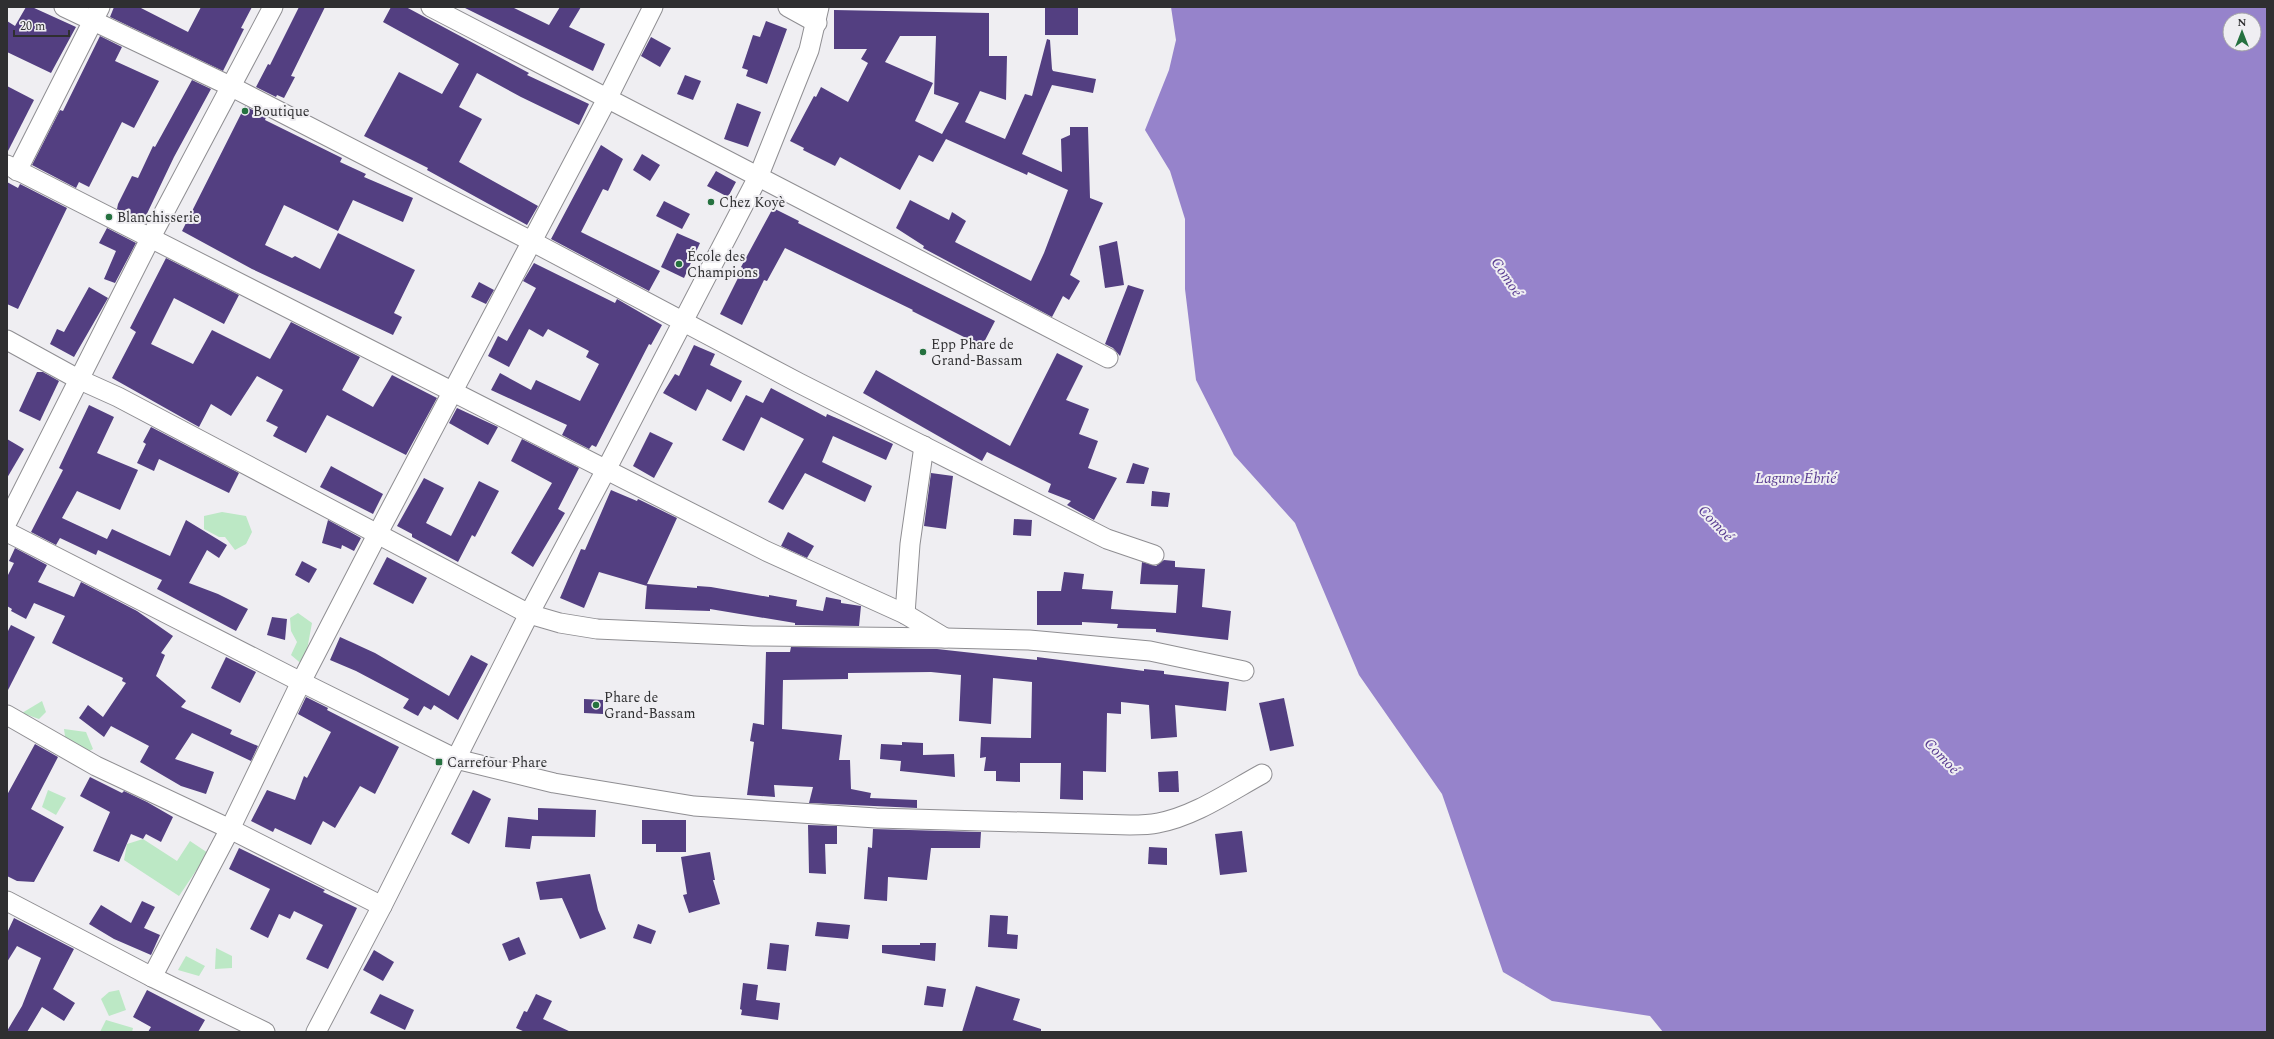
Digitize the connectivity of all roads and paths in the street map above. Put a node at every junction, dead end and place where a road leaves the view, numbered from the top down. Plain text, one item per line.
1 (64, 7) edge
2 (273, 7) edge
3 (431, 7) edge
4 (653, 7) edge
5 (788, 7) edge
6 (96, 14) edge
7 (818, 15) edge
8 (230, 86) junction
9 (608, 98) junction
10 (10, 168) edge
11 (759, 176) junction
12 (151, 237) junction
13 (531, 241) junction
14 (683, 321) junction
15 (7, 340) edge
16 (1108, 358) dead end
17 (78, 379) junction
18 (453, 391) junction
19 (924, 446) junction
20 (607, 468) junction
21 (7, 522) edge
22 (7, 532) edge
23 (378, 533) junction
24 (1154, 555) dead end
25 (529, 614) junction
26 (905, 614) junction
27 (945, 638) junction
28 (1244, 671) dead end
29 (301, 682) junction
30 (7, 715) edge
31 (456, 759) junction
32 (1262, 774) dead end
33 (230, 829) junction
34 (7, 901) edge
35 (382, 906) junction
36 (152, 977) junction
37 (265, 1032) edge
38 (316, 1032) edge

1 - 6 street
2 - 8 street
3 - 9 street
4 - 9 street
5 - 7 street
6 - 8 street
6 - 10 street
7 - 11 street
8 - 12 street
8 - 13 street
9 - 11 street
9 - 13 street
10 - 12 street
11 - 14 street
11 - 16 street
12 - 17 street
12 - 18 street
13 - 14 street
13 - 18 street
14 - 19 street
14 - 20 street
15 - 17 street
17 - 21 street
17 - 23 street
18 - 20 street
18 - 23 street
19 - 24 street
19 - 26 street
20 - 25 street
20 - 26 street
22 - 29 street
23 - 25 street
23 - 29 street
25 - 27 street
25 - 31 street
26 - 27 street
27 - 28 street
29 - 31 street
29 - 33 street
30 - 33 street
31 - 32 street
31 - 35 street
33 - 35 street
33 - 36 street
34 - 36 street
35 - 38 street
36 - 37 street

